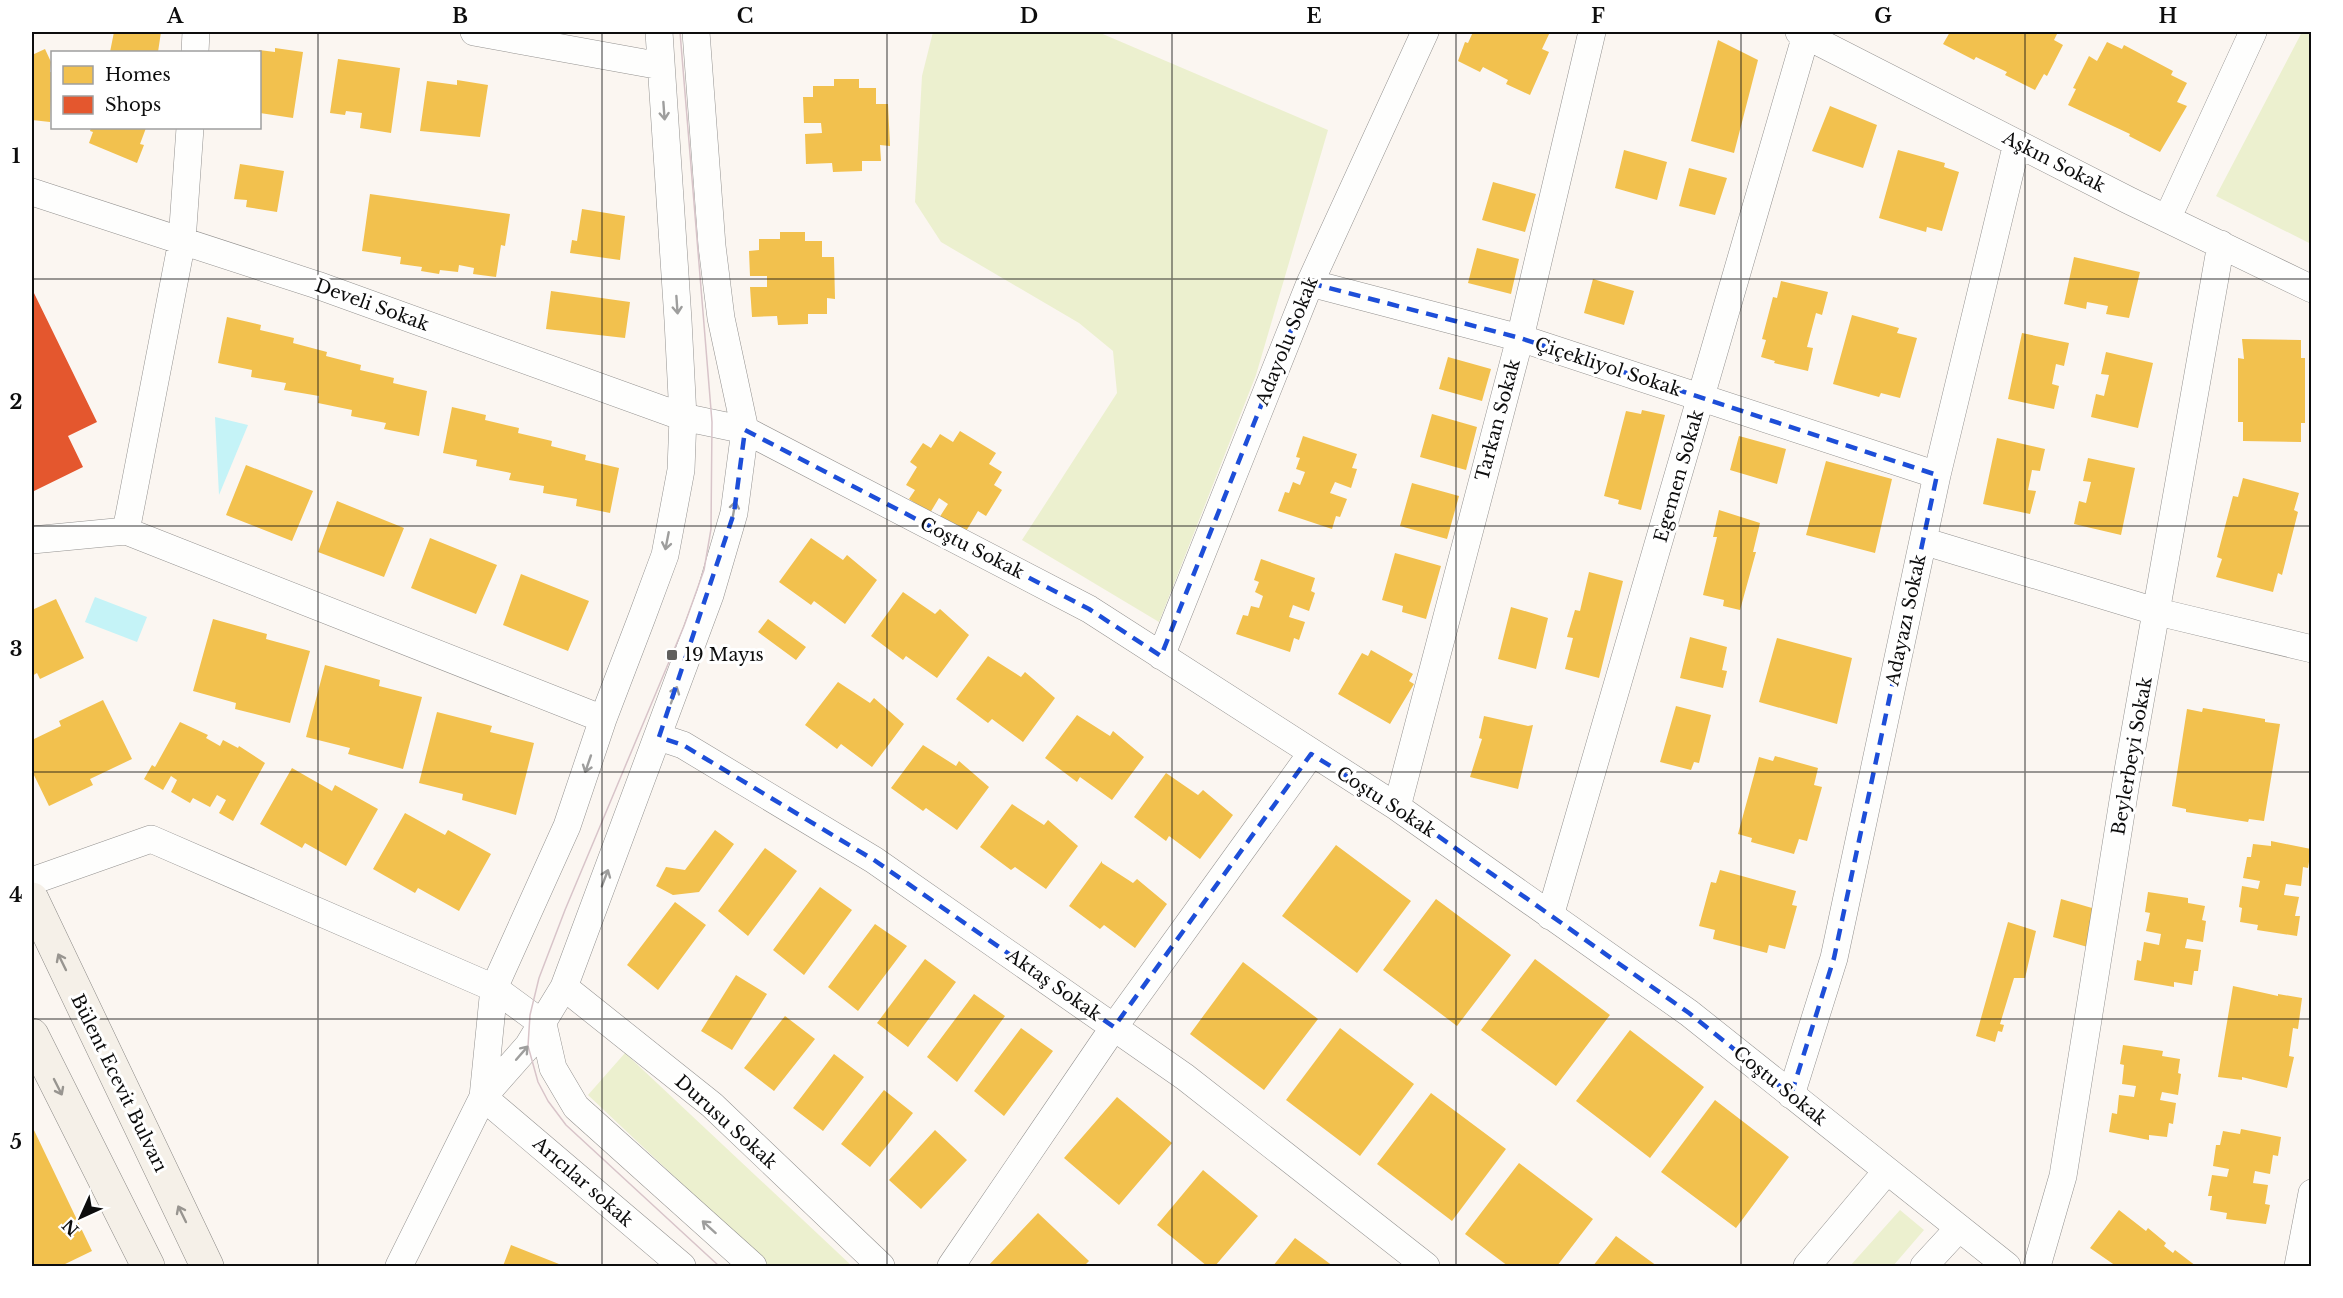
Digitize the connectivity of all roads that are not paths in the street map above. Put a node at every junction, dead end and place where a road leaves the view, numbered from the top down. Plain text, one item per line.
1 (196, 32) edge
2 (474, 32) edge
3 (659, 32) edge
4 (696, 32) edge
5 (1425, 32) edge
6 (1592, 32) edge
7 (2253, 32) edge
8 (1803, 33) edge
9 (195, 51) edge
10 (661, 66) junction
11 (190, 129) edge
12 (2017, 143) junction
13 (32, 192) edge
14 (2167, 219) junction
15 (182, 241) junction
16 (2222, 244) junction
17 (1310, 283) junction
18 (2312, 289) edge
19 (1520, 338) junction
20 (1702, 398) junction
21 (683, 417) junction
22 (712, 422) joint
23 (745, 430) junction
24 (1937, 476) junction
25 (126, 531) junction
26 (32, 540) edge
27 (1923, 541) junction
28 (2158, 612) junction
29 (2312, 649) edge
30 (1161, 656) junction
31 (603, 719) junction
32 (659, 737) junction
33 (1311, 754) junction
34 (1397, 807) junction
35 (32, 881) edge
36 (32, 900) edge
37 (1550, 916) junction
38 (564, 987) junction
39 (494, 988) junction
40 (543, 1024) junction
41 (1114, 1027) junction
42 (32, 1036) edge
43 (1791, 1095) junction
44 (483, 1097) junction
45 (1886, 1172) junction
46 (2312, 1193) edge
47 (1959, 1228) junction
48 (148, 1266) edge
49 (207, 1266) edge
50 (399, 1266) edge
51 (682, 1266) edge
52 (753, 1266) edge
53 (881, 1266) edge
54 (951, 1266) edge
55 (1426, 1266) edge
56 (1807, 1266) edge
57 (1924, 1266) edge
58 (2007, 1266) edge
59 (2037, 1266) edge
60 (2298, 1266) edge

1 - 9 street
2 - 10 street
3 - 10 street
4 - 23 street
5 - 17 street, Adayolu Sokak
6 - 19 street, Tarkan Sokak
7 - 14 street
8 - 12 street, Aşkın Sokak
8 - 20 street, Egemen Sokak
10 -> 21 street
11 - 15 street
12 - 14 street, Aşkın Sokak
12 - 24 street, Adayazı Sokak
13 - 15 street, Develi Sokak
14 - 16 street, Aşkın Sokak
15 - 21 street, Develi Sokak
15 - 25 street
16 - 18 street, Aşkın Sokak
16 - 28 street, Beylerbeyi Sokak
17 - 19 street, Çiçekliyol Sokak
17 - 30 street, Adayolu Sokak
19 - 20 street, Çiçekliyol Sokak
19 - 34 street, Tarkan Sokak
20 - 24 street, Çiçekliyol Sokak
20 - 37 street, Egemen Sokak
21 - 22 street, Develi Sokak
21 -> 31 street
22 - 23 street, Coştu Sokak
23 - 30 street, Coştu Sokak
32 -> 23 street
24 - 27 street, Adayazı Sokak
25 - 26 street
25 - 31 street
27 - 28 street
27 - 43 street, Adayazı Sokak
28 - 29 street
28 - 59 street, Beylerbeyi Sokak
30 - 33 street, Coştu Sokak
31 -> 39 street
38 -> 32 street
32 - 41 street, Aktaş Sokak
33 - 34 street, Coştu Sokak
33 - 41 street
34 - 37 street, Coştu Sokak
35 - 39 street
49 -> 36 main road, Bülent Ecevit Bulvarı
37 - 43 street, Coştu Sokak
38 - 40 street
38 - 53 street, Durusu Sokak
39 - 40 street
39 - 44 street
44 -> 40 street
52 -> 40 street
41 - 54 street
41 - 55 street, Aktaş Sokak
42 -> 48 main road
43 - 45 street, Coştu Sokak
44 - 50 street
44 - 51 street, Arıcılar sokak
45 - 47 street, Coştu Sokak
45 - 56 street
46 - 60 street
47 - 57 street
47 - 58 street, Coştu Sokak

